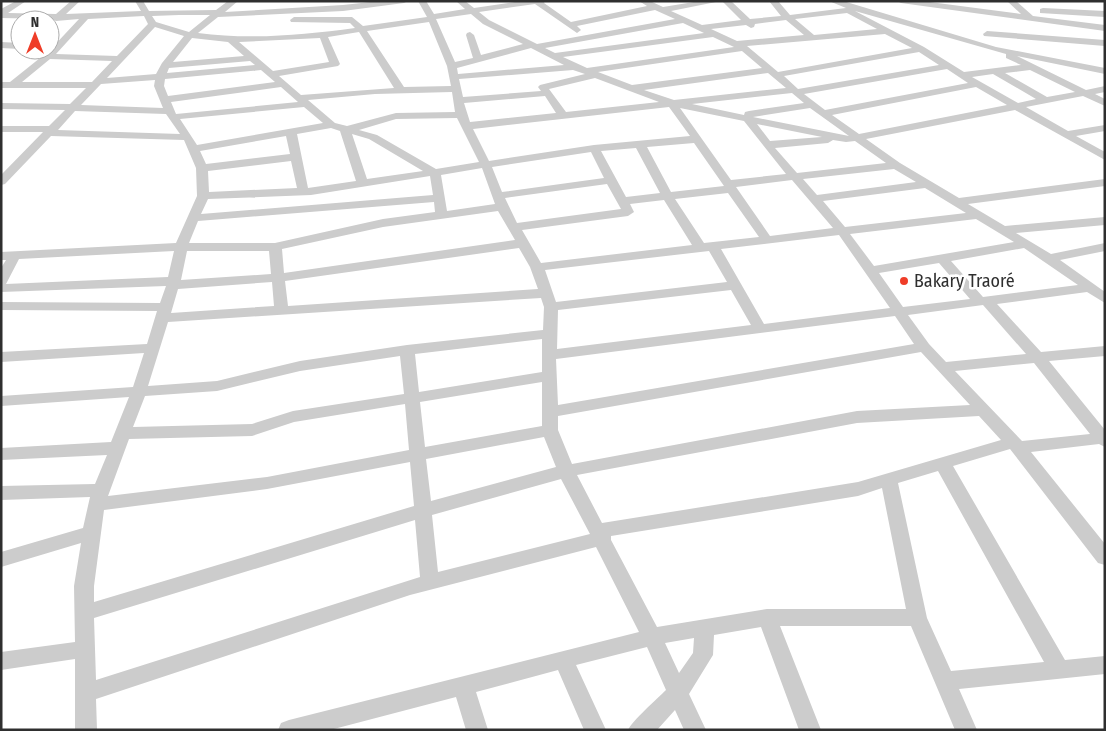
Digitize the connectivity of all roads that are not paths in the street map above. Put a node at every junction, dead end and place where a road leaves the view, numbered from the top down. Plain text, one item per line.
1 (22, 1) edge
2 (76, 1) edge
3 (139, 1) edge
4 (234, 1) edge
5 (404, 1) edge
6 (422, 1) edge
7 (460, 1) edge
8 (541, 1) edge
9 (643, 1) edge
10 (717, 1) edge
11 (726, 1) edge
12 (773, 1) edge
13 (833, 1) edge
14 (901, 1) edge
15 (1012, 1) edge
16 (1054, 1) edge
17 (537, 2) edge
18 (502, 4) edge
19 (949, 6) edge
20 (658, 8) junction
21 (853, 10) junction
22 (1022, 11) junction
23 (473, 12) junction
24 (1062, 12) junction
25 (1, 14) edge
26 (60, 14) edge
27 (147, 14) junction
28 (217, 14) junction
29 (1105, 14) edge
30 (86, 17) junction
31 (787, 17) junction
32 (431, 18) junction
33 (1030, 18) junction
34 (60, 19) edge
35 (294, 20) dead end
36 (682, 20) junction
37 (747, 22) junction
38 (1057, 22) junction
39 (153, 24) junction
40 (570, 24) junction
41 (907, 24) junction
42 (700, 28) junction
43 (1105, 28) edge
44 (362, 30) junction
45 (886, 31) junction
46 (712, 34) junction
47 (987, 34) dead end
48 (190, 35) junction
49 (323, 35) junction
50 (470, 35) dead end
51 (588, 38) junction
52 (813, 38) junction
53 (231, 40) junction
54 (60, 41) edge
55 (773, 41) junction
56 (1105, 43) edge
57 (534, 46) junction
58 (739, 46) junction
59 (921, 49) junction
60 (994, 49) junction
61 (1071, 54) junction
62 (60, 56) edge
63 (554, 56) junction
64 (253, 58) junction
65 (120, 59) junction
66 (43, 60) edge
67 (478, 60) junction
68 (948, 66) junction
69 (575, 67) junction
70 (1031, 67) junction
71 (268, 71) junction
72 (994, 71) junction
73 (1105, 71) edge
74 (585, 72) junction
75 (162, 73) junction
76 (773, 73) junction
77 (595, 75) junction
78 (962, 75) junction
79 (96, 83) junction
80 (284, 84) junction
81 (977, 84) junction
82 (1, 85) edge
83 (12, 85) junction
84 (630, 88) junction
85 (1105, 89) edge
86 (401, 90) junction
87 (795, 91) junction
88 (548, 93) junction
89 (1085, 93) junction
90 (458, 95) junction
91 (1046, 100) junction
92 (303, 101) junction
93 (672, 103) junction
94 (1105, 103) edge
95 (812, 105) junction
96 (1014, 105) junction
97 (1, 106) edge
98 (73, 107) junction
99 (169, 109) junction
100 (824, 113) junction
101 (563, 115) junction
102 (743, 117) junction
103 (331, 125) junction
104 (1105, 128) edge
105 (1, 129) edge
106 (346, 130) junction
107 (51, 131) junction
108 (291, 132) junction
109 (1065, 135) junction
110 (188, 137) junction
111 (858, 138) junction
112 (697, 139) junction
113 (846, 139) junction
114 (640, 144) junction
115 (767, 146) junction
116 (594, 148) junction
117 (194, 149) junction
118 (296, 157) junction
119 (1105, 157) edge
120 (896, 164) junction
121 (486, 165) junction
122 (202, 168) junction
123 (14, 169) junction
124 (1, 170) edge
125 (436, 172) junction
126 (795, 177) junction
127 (611, 180) junction
128 (1, 182) edge
129 (1104, 182) edge
130 (364, 183) junction
131 (926, 184) junction
132 (730, 186) junction
133 (303, 191) junction
134 (203, 196) junction
135 (667, 196) junction
136 (439, 198) junction
137 (814, 199) junction
138 (500, 201) junction
139 (622, 201) junction
140 (955, 202) junction
141 (442, 215) junction
142 (977, 215) junction
143 (194, 218) junction
144 (1105, 221) edge
145 (515, 227) junction
146 (1002, 230) junction
147 (842, 231) junction
148 (767, 240) junction
149 (524, 243) junction
150 (1025, 244) junction
151 (181, 247) junction
152 (275, 247) junction
153 (706, 247) junction
154 (1105, 247) edge
155 (8, 255) edge
156 (942, 258) junction
157 (1049, 258) junction
158 (537, 267) junction
159 (869, 271) junction
160 (278, 278) junction
161 (1, 281) edge
162 (173, 283) junction
163 (734, 285) junction
164 (1, 288) edge
165 (1089, 288) junction
166 (1104, 298) edge
167 (549, 300) junction
168 (982, 301) junction
169 (1, 306) edge
170 (281, 310) junction
171 (164, 312) junction
172 (898, 312) junction
173 (760, 329) junction
174 (550, 334) junction
175 (153, 348) junction
176 (924, 348) junction
177 (407, 350) junction
178 (1105, 351) edge
179 (549, 355) junction
180 (1, 357) edge
181 (1037, 357) junction
182 (942, 367) junction
183 (549, 376) junction
184 (139, 392) junction
185 (412, 398) junction
186 (1, 401) edge
187 (981, 410) junction
188 (549, 412) junction
189 (550, 430) junction
190 (1104, 439) edge
191 (120, 440) junction
192 (1015, 445) junction
193 (1, 454) edge
194 (418, 454) junction
195 (943, 464) junction
196 (566, 471) junction
197 (889, 480) junction
198 (1, 493) edge
199 (98, 497) junction
200 (424, 510) junction
201 (92, 533) junction
202 (601, 535) junction
203 (1105, 558) edge
204 (1, 560) edge
205 (430, 582) junction
206 (84, 613) junction
207 (767, 617) junction
208 (917, 618) junction
209 (706, 628) junction
210 (652, 637) junction
211 (85, 649) junction
212 (563, 659) junction
213 (1, 661) edge
214 (1105, 665) edge
215 (1060, 670) junction
216 (945, 682) junction
217 (463, 685) junction
218 (678, 692) junction
219 (85, 693) junction
220 (326, 725) edge
221 (86, 730) edge
222 (289, 730) edge
223 (477, 730) edge
224 (595, 730) edge
225 (639, 730) edge
226 (696, 730) edge
227 (810, 730) edge
228 (966, 730) edge

1 - 25 street
2 - 26 street
3 - 27 street
4 - 28 street
5 - 28 street
6 - 32 street
7 - 23 street
8 - 17 street
9 - 20 street
10 - 20 street
11 - 37 street
12 - 31 street
13 - 21 street
14 - 19 street
15 - 22 street
16 - 24 street
17 - 18 street
17 - 40 street
18 - 23 street
19 - 33 street
19 - 41 street
20 - 36 street
20 - 40 street
21 - 31 street
21 - 41 street
21 - 45 street
22 - 24 street
22 - 33 street
23 - 32 street
23 - 57 street
24 - 29 street
27 - 28 street
27 - 30 street
27 - 39 street
28 - 48 street
30 - 34 street
30 - 54 street
31 - 37 street
31 - 52 street
32 - 44 street
32 - 90 street
33 - 38 street
35 - 44 street
36 - 42 street
36 - 51 street
37 - 42 street
37 - 55 street
38 - 43 street
38 - 61 street
39 - 48 street
39 - 65 street
40 - 51 street
41 - 60 street
42 - 46 street
44 - 49 street
44 - 86 street
45 - 52 street
45 - 59 street
46 - 58 street
46 - 63 street
47 - 61 street
48 - 53 street
48 - 75 street
49 - 53 street
49 - 71 street
50 - 67 street
51 - 57 street
52 - 55 street
53 - 64 street
55 - 58 street
56 - 61 street
57 - 63 street
57 - 67 street
58 - 74 street
58 - 76 street
59 - 68 street
59 - 76 street
60 - 61 street
60 - 70 street
61 - 70 street
61 - 73 street
62 - 65 street
63 - 69 street
64 - 71 street
64 - 75 street
65 - 79 street
66 - 83 street
67 - 90 street
68 - 78 street
68 - 87 street
69 - 74 street
69 - 90 street
70 - 72 street
70 - 89 street
71 - 75 street
71 - 80 street
72 - 78 street
72 - 91 street
74 - 77 street
75 - 79 street
75 - 99 street
76 - 84 street
76 - 87 street
77 - 84 street
77 - 88 street
78 - 81 street
79 - 83 street
79 - 98 street
80 - 92 street
80 - 99 street
81 - 96 street
81 - 100 street
82 - 83 street
84 - 93 street
85 - 89 street
86 - 90 street
86 - 92 street
87 - 93 street
87 - 95 street
88 - 90 street
88 - 101 street
89 - 91 street
89 - 94 street
90 - 101 street
90 - 106 street
90 - 121 street
91 - 96 street
92 - 99 street
92 - 103 street
93 - 101 street
93 - 102 street
93 - 112 street
95 - 100 street
95 - 102 street
96 - 109 street
96 - 111 street
97 - 98 street
98 - 99 street
98 - 107 street
99 - 110 street
100 - 111 street
102 - 113 street
102 - 115 street
103 - 106 street
103 - 108 street
104 - 109 street
105 - 107 street
106 - 125 street
106 - 130 street
107 - 110 street
107 - 123 street
108 - 117 street
108 - 118 street
109 - 119 street
110 - 117 street
111 - 113 street
111 - 120 street
112 - 114 street
112 - 132 street
113 - 115 street
114 - 116 street
114 - 135 street
115 - 126 street
116 - 121 street
116 - 127 street
117 - 122 street
118 - 122 street
118 - 133 street
120 - 126 street
120 - 131 street
121 - 125 street
121 - 138 street
122 - 134 street
123 - 124 street
123 - 128 street
125 - 130 street
125 - 136 street
126 - 132 street
126 - 137 street
127 - 138 street
127 - 139 street
129 - 140 street
130 - 133 street
131 - 137 street
131 - 140 street
132 - 135 street
132 - 148 street
133 - 134 street
134 - 143 street
135 - 139 street
135 - 153 street
136 - 141 street
136 - 143 street
137 - 147 street
138 - 141 street
138 - 145 street
139 - 145 street
140 - 142 street
141 - 152 street
142 - 146 street
142 - 147 street
143 - 151 street
144 - 146 street
145 - 149 street
146 - 150 street
147 - 148 street
147 - 159 street
148 - 153 street
149 - 158 street
149 - 160 street
150 - 156 street
150 - 157 street
151 - 152 street
151 - 155 street
151 - 162 street
152 - 160 street
153 - 158 street
153 - 163 street
154 - 157 street
155 - 161 street
156 - 159 street
156 - 168 street
157 - 165 street
158 - 167 street
159 - 172 street
160 - 162 street
160 - 170 street
162 - 164 street
162 - 171 street
163 - 167 street
163 - 173 street
165 - 166 street
165 - 168 street
167 - 170 street
167 - 174 street
168 - 172 street
168 - 181 street
169 - 171 street
170 - 171 street
171 - 175 street
172 - 173 street
172 - 176 street
173 - 179 street
174 - 177 street
174 - 179 street
175 - 180 street
175 - 184 street
176 - 182 street
176 - 188 street
177 - 184 street
177 - 185 street
178 - 181 street
179 - 183 street
181 - 182 street
181 - 190 street
182 - 187 street
183 - 185 street
183 - 188 street
184 - 186 street
184 - 191 street
185 - 191 street
185 - 194 street
187 - 192 street
187 - 196 street
188 - 189 street
189 - 194 street
189 - 196 street
190 - 192 street
191 - 193 street
191 - 199 street
192 - 195 street
192 - 203 street
194 - 199 street
194 - 200 street
195 - 197 street
195 - 215 street
196 - 200 street
196 - 202 street
197 - 202 street
197 - 208 street
198 - 199 street
199 - 201 street
200 - 205 street
200 - 206 street
201 - 204 street
201 - 206 street
202 - 205 street
202 - 210 street
205 - 219 street
206 - 211 street
207 - 208 street
207 - 209 street
207 - 227 street
208 - 216 street
209 - 210 street
209 - 218 street
210 - 212 street
210 - 218 street
211 - 213 street
211 - 219 street
212 - 217 street
212 - 224 street
214 - 215 street
215 - 216 street
216 - 228 street
217 - 220 street
217 - 223 street
218 - 225 street
218 - 226 street
219 - 221 street
220 - 222 street

